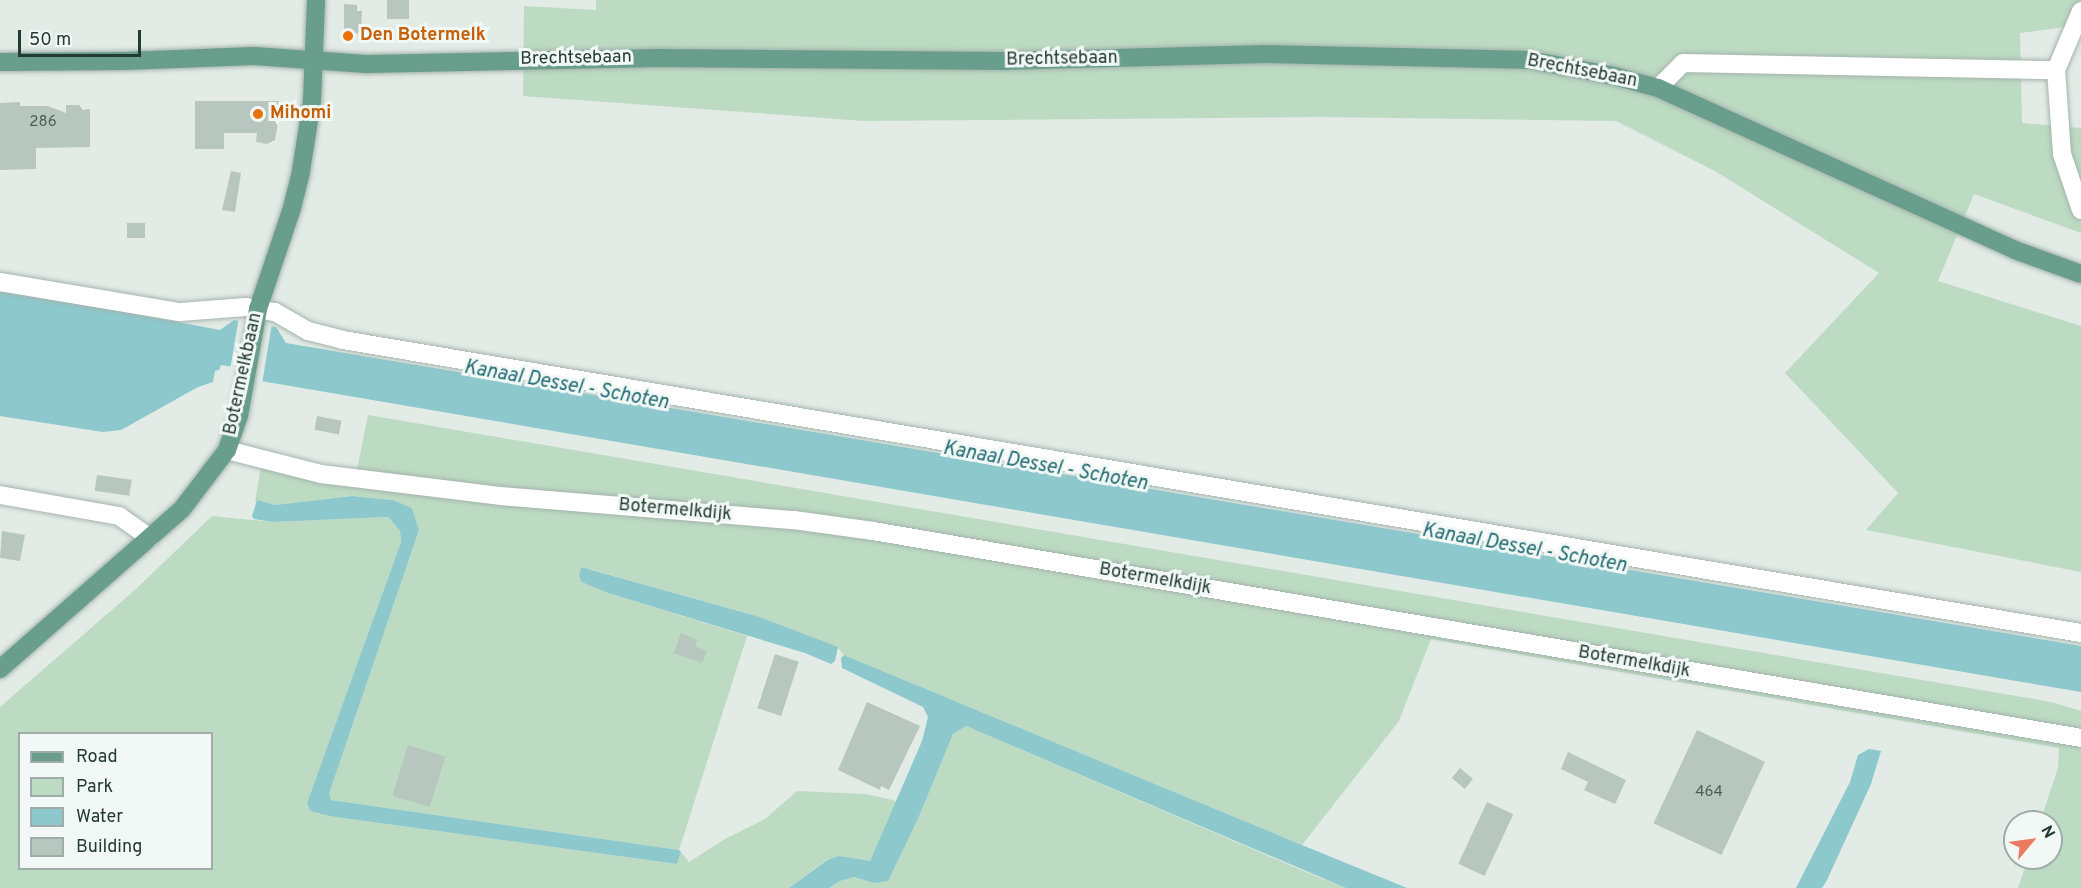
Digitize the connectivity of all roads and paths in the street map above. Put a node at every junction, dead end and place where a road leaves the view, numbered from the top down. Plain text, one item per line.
1 (316, 0) edge
2 (2081, 11) edge
3 (315, 61) junction
4 (0, 62) edge
5 (2056, 70) junction
6 (1658, 88) junction
7 (2081, 210) edge
8 (2081, 274) edge
9 (0, 282) edge
10 (257, 314) junction
11 (227, 450) junction
12 (0, 495) edge
13 (150, 538) junction
14 (2081, 633) edge
15 (0, 669) edge
16 (2081, 738) edge

1 - 3 main road, Botermelkbaan
2 - 5 street
3 - 4 main road, Brechtsebaan
3 - 6 main road, Brechtsebaan
3 - 10 main road, Botermelkbaan
5 - 6 street
5 - 7 street
6 - 8 main road, Brechtsebaan
9 - 10 street
10 - 11 main road, Botermelkbaan
10 - 14 street
11 - 13 main road, Botermelkbaan
11 - 16 street, Botermelkdijk
12 - 13 street
13 - 15 main road, Botermelkbaan

